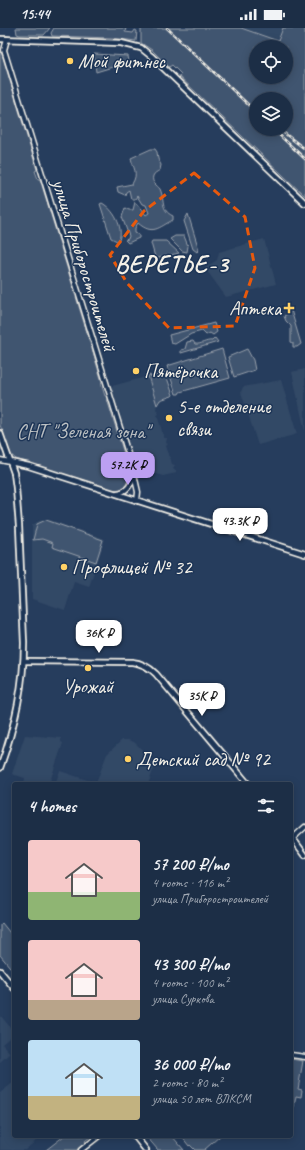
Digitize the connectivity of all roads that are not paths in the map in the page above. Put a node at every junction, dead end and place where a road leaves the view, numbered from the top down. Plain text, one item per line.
1 (0, 39) edge
2 (7, 40) junction
3 (305, 203) edge
4 (0, 433) edge
5 (0, 460) edge
6 (10, 462) junction
7 (133, 470) junction
8 (114, 493) junction
9 (137, 501) junction
10 (305, 554) edge
11 (24, 661) junction
12 (0, 768) edge
13 (246, 782) edge
14 (305, 827) edge
15 (293, 836) edge
16 (293, 838) edge
17 (305, 855) edge
18 (0, 971) edge
19 (12, 986) edge
20 (293, 1055) edge
21 (305, 1057) edge
22 (96, 1138) edge
23 (137, 1138) edge
24 (81, 1150) edge
25 (146, 1150) edge

1 - 2 main road
2 - 3 main road
2 - 7 street, улица Приборостроителей
4 - 6 main road
5 - 6 street
6 - 8 main road
6 - 11 main road
7 - 8 street
7 - 9 street, улица Приборостроителей
8 - 9 main road
9 - 10 main road
11 - 12 main road
11 - 13 main road
14 - 15 street
16 - 17 main road
18 - 19 main road
20 - 21 street
22 - 24 street
23 - 25 main road

